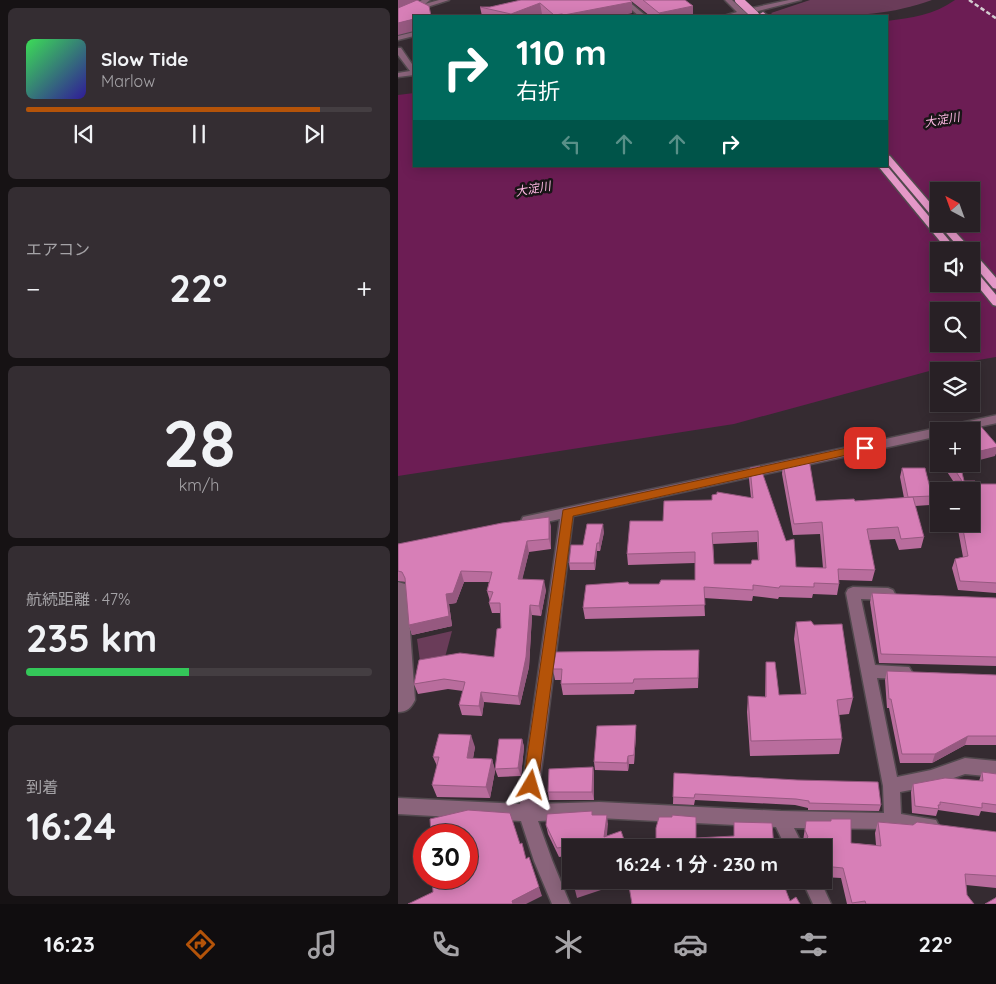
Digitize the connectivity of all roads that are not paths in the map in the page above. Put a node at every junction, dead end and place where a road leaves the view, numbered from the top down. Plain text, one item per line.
1 (427, 0) edge
2 (446, 0) edge
3 (623, 0) edge
4 (728, 0) edge
5 (739, 0) edge
6 (748, 0) edge
7 (758, 0) edge
8 (798, 0) edge
9 (768, 8) junction
10 (414, 9) junction
11 (742, 13) junction
12 (642, 15) edge
13 (732, 15) edge
14 (755, 15) edge
15 (764, 15) edge
16 (398, 17) edge
17 (413, 34) edge
18 (398, 38) edge
19 (398, 50) edge
20 (413, 72) edge
21 (413, 73) edge
22 (398, 75) edge
23 (888, 159) edge
24 (883, 167) edge
25 (930, 208) edge
26 (950, 232) edge
27 (945, 242) edge
28 (959, 242) edge
29 (980, 267) edge
30 (980, 283) edge
31 (996, 286) edge
32 (996, 303) edge
33 (996, 420) edge
34 (980, 423) edge
35 (930, 433) edge
36 (567, 513) junction
37 (511, 525) edge
38 (398, 588) edge
39 (899, 595) edge
40 (870, 671) junction
41 (918, 673) edge
42 (398, 705) edge
43 (996, 769) edge
44 (892, 786) junction
45 (398, 806) edge
46 (527, 812) junction
47 (781, 819) junction
48 (893, 821) junction
49 (949, 828) edge
50 (791, 839) edge
51 (815, 889) edge
52 (561, 904) edge
53 (822, 904) edge

1 - 10 street
2 - 10 street
3 - 12 street
4 - 11 street
5 - 14 main road, bridge
6 - 15 main road
7 - 9 street
8 - 9 street
9 - 11 street
10 - 16 street
11 - 13 street
17 - 18 street
19 - 20 street
21 - 22 street
23 - 25 main road
24 - 27 main road
26 - 28 main road
29 - 31 main road
30 - 32 main road
33 - 34 street
35 - 36 street
36 - 37 street
36 - 46 street
38 - 42 street
39 - 40 street
40 - 41 street
40 - 44 street
43 - 44 street
44 - 48 street
45 - 46 street
46 - 47 street
46 - 52 street
47 - 48 street
47 - 50 street
48 - 49 street
51 - 53 street

